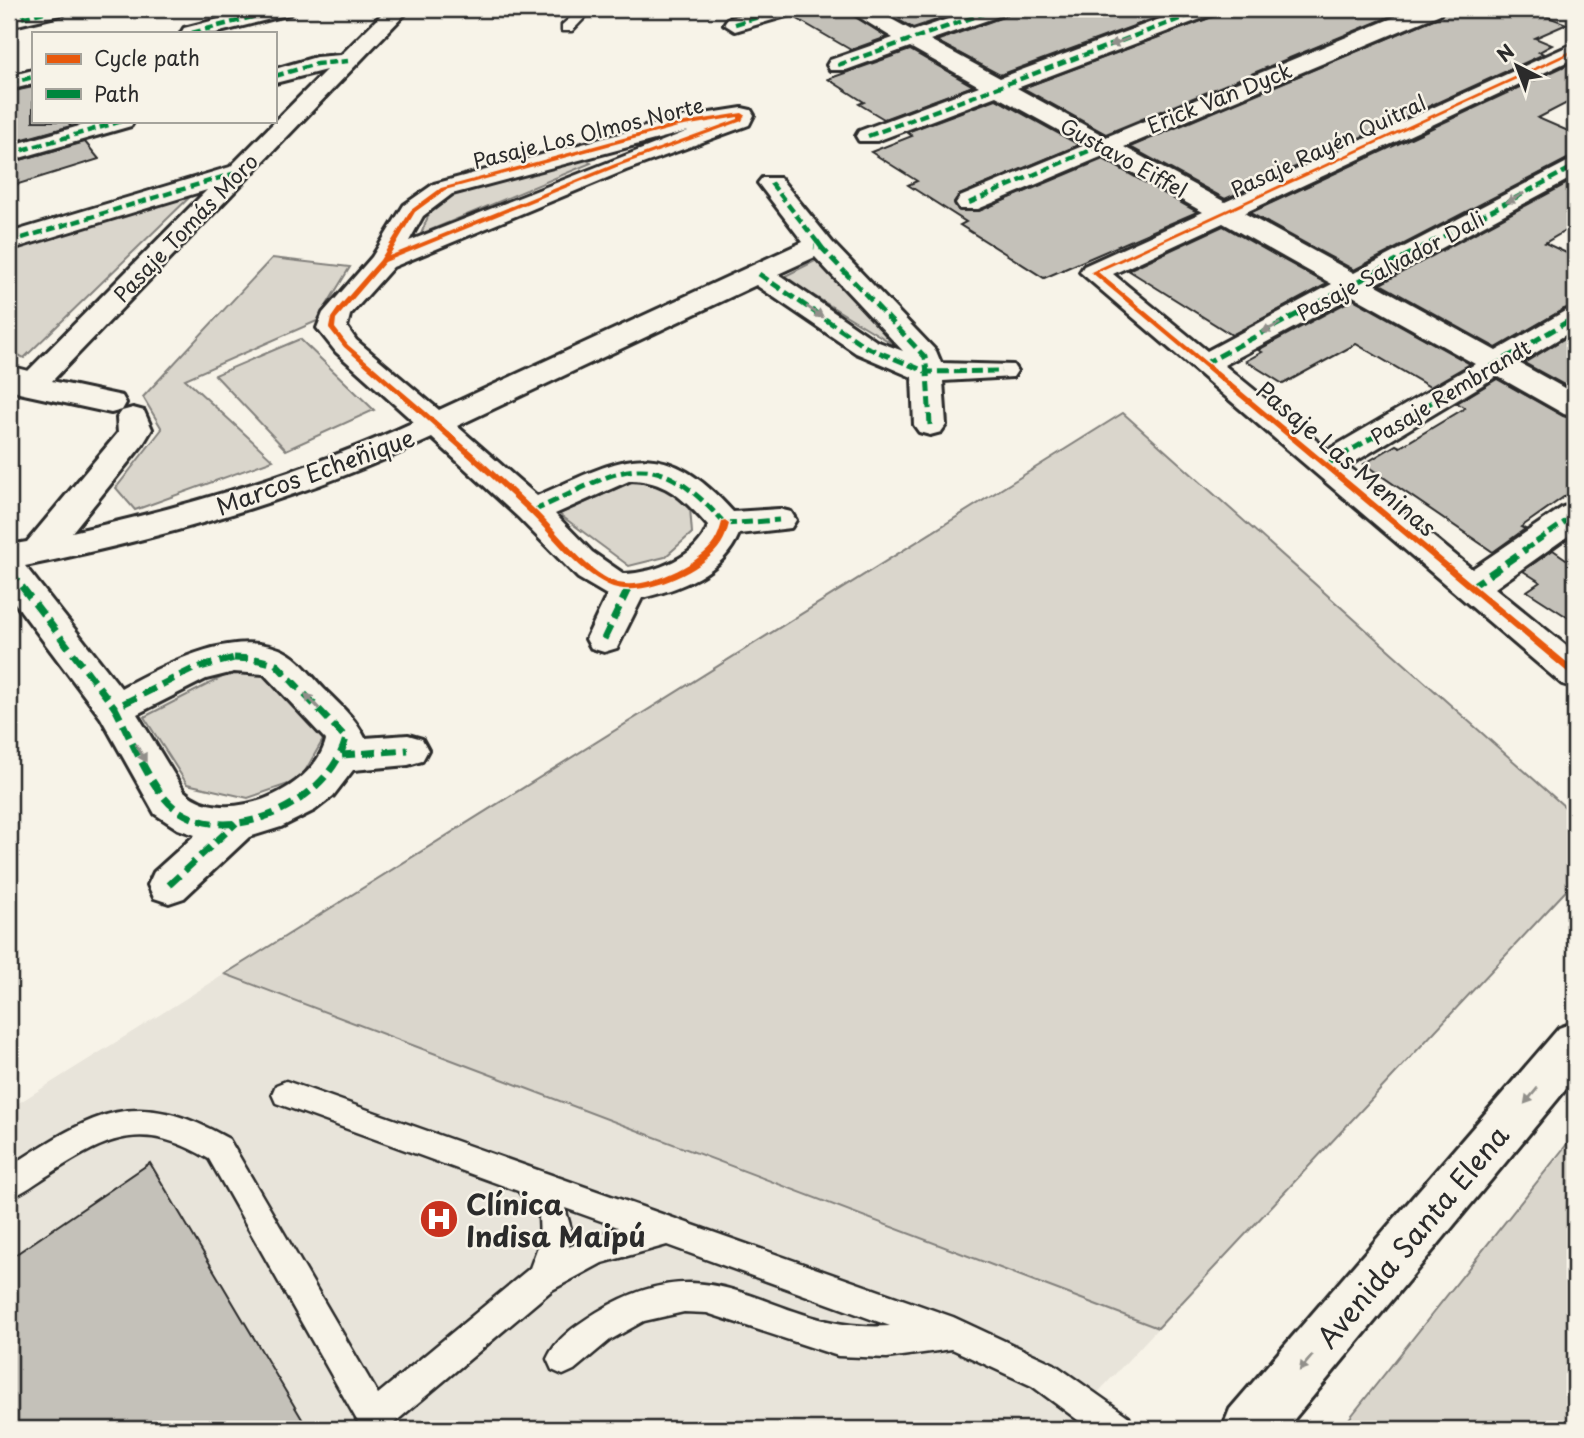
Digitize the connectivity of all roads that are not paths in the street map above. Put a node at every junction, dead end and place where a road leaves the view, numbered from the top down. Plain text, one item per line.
1 (56, 9) edge
2 (282, 9) edge
3 (399, 9) edge
4 (587, 9) edge
5 (785, 9) edge
6 (857, 9) edge
7 (997, 9) edge
8 (1206, 9) edge
9 (1432, 9) edge
10 (9, 21) edge
11 (735, 24) dead end
12 (567, 28) dead end
13 (196, 32) edge
14 (911, 39) junction
15 (1575, 50) edge
16 (348, 61) junction
17 (838, 65) dead end
18 (276, 76) edge
19 (32, 77) edge
20 (9, 83) edge
21 (999, 87) junction
22 (119, 122) edge
23 (868, 136) dead end
24 (1102, 145) junction
25 (588, 148) junction
26 (9, 154) edge
27 (617, 165) junction
28 (1575, 166) edge
29 (239, 172) junction
30 (771, 183) dead end
31 (969, 203) dead end
32 (1224, 212) junction
33 (9, 242) edge
34 (818, 247) junction
35 (383, 261) junction
36 (1094, 272) joint
37 (759, 274) junction
38 (1353, 284) junction
39 (1575, 317) edge
40 (1497, 363) junction
41 (1204, 364) junction
42 (1002, 371) dead end
43 (928, 372) junction
44 (20, 379) edge
45 (1575, 407) edge
46 (437, 425) junction
47 (930, 425) dead end
48 (1325, 465) junction
49 (533, 511) junction
50 (1575, 515) edge
51 (779, 520) dead end
52 (725, 524) junction
53 (18, 559) edge
54 (1471, 587) junction
55 (628, 589) junction
56 (604, 639) dead end
57 (1575, 674) edge
58 (115, 708) junction
59 (408, 750) dead end
60 (342, 755) junction
61 (236, 823) junction
62 (169, 885) dead end
63 (1575, 1043) edge
64 (286, 1094) dead end
65 (518, 1179) junction
66 (9, 1184) edge
67 (667, 1232) junction
68 (541, 1279) junction
69 (953, 1333) junction
70 (563, 1359) dead end
71 (377, 1424) edge
72 (1117, 1429) edge
73 (1250, 1429) edge

1 - 10 street
2 - 13 street
3 - 16 street, Pasaje Tomás Moro
4 - 12 lane
5 - 11 street
6 - 14 street, Gustavo Eiffel
7 - 14 street
8 -> 21 street
9 - 24 street, Erick Van Dyck
14 - 17 street
14 - 21 street, Gustavo Eiffel
15 - 32 street, Pasaje Rayén Quitral
16 - 18 street
16 - 29 street, Pasaje Tomás Moro
19 - 20 street
21 - 23 street
21 - 24 street, Gustavo Eiffel
22 - 26 street
24 - 31 street, Erick Van Dyck
24 - 32 street, Gustavo Eiffel
25 - 27 street, Pasaje Los Olmos Norte
25 - 27 street, Pasaje Los Olmos Norte
25 - 35 street, Pasaje Los Olmos Norte
27 - 35 street, Pasaje Los Olmos Norte
28 -> 38 street, Pasaje Salvador Dali
29 - 33 street
29 - 44 street, Pasaje Tomás Moro
30 - 34 street
32 - 36 street, Pasaje Rayén Quitral
32 - 38 street, Gustavo Eiffel
34 - 37 street, Marcos Echeñique
34 - 43 street
35 - 46 street, Pasaje Los Olmos Norte
36 - 41 street, Pasaje Las Meninas
37 -> 43 street
37 - 46 street, Marcos Echeñique
38 - 40 street, Gustavo Eiffel
38 -> 41 street, Pasaje Salvador Dali
39 - 40 street, Pasaje Rembrandt
40 - 45 street, Gustavo Eiffel
40 - 48 street, Pasaje Rembrandt
41 - 48 street, Pasaje Las Meninas
42 - 43 street
43 - 47 street
44 - 53 street
46 - 49 street
46 - 53 street, Marcos Echeñique
48 - 54 street, Pasaje Las Meninas
49 - 52 street
49 - 55 street
50 - 54 street
51 - 52 street
52 - 55 street
53 - 58 street
54 - 57 street, Pasaje Las Meninas
55 - 56 street
60 -> 58 street
58 -> 61 street
59 - 60 street
60 - 61 street
61 - 62 street
63 -> 73 street, Avenida Santa Elena
64 - 65 lane
65 - 67 lane
65 - 68 lane
66 - 71 lane
67 - 68 lane
67 - 69 lane
68 - 71 lane
69 - 70 lane
69 - 72 lane

